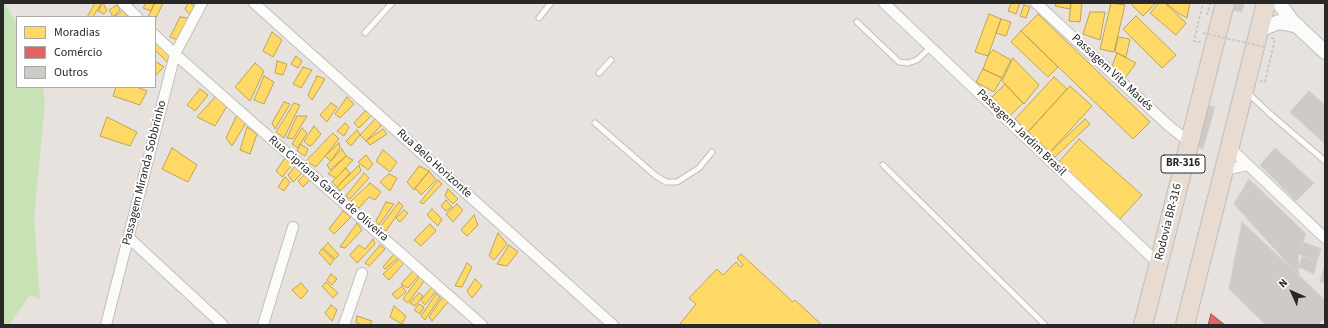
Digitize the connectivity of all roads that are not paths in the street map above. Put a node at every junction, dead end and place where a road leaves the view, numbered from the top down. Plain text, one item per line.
1 (123, 3) edge
2 (202, 3) edge
3 (254, 3) edge
4 (392, 3) edge
5 (884, 3) edge
6 (1036, 3) edge
7 (1225, 3) edge
8 (1266, 3) edge
9 (1279, 3) edge
10 (550, 4) edge
11 (136, 16) edge
12 (539, 18) dead end
13 (857, 22) dead end
14 (1298, 26) junction
15 (365, 33) dead end
16 (156, 36) edge
17 (1261, 39) junction
18 (931, 48) junction
19 (1325, 52) edge
20 (175, 54) junction
21 (611, 60) dead end
22 (599, 73) dead end
23 (1244, 90) junction
24 (595, 123) dead end
25 (1190, 140) junction
26 (1230, 147) junction
27 (712, 152) dead end
28 (1325, 161) edge
29 (883, 165) dead end
30 (1248, 165) junction
31 (1224, 170) junction
32 (293, 227) dead end
33 (129, 238) junction
34 (1325, 238) edge
35 (1158, 263) junction
36 (362, 273) dead end
37 (106, 325) edge
38 (223, 325) edge
39 (263, 325) edge
40 (344, 325) edge
41 (482, 325) edge
42 (613, 325) edge
43 (1045, 325) edge
44 (1143, 325) edge
45 (1185, 325) edge

1 - 11 street
2 - 20 street, Passagem Miranda Sobbrinho
3 - 42 street, Rua Belo Horizonte
4 - 15 lane
5 - 18 street, Passagem Jardim Brasil
6 - 25 street, Passagem Vita Maués
7 - 25 highway, Rodovia BR-316 / BR-316
8 - 17 highway, BR-316
9 - 14 street
10 - 12 lane
13 - 18 lane
14 - 17 street
14 - 19 street
16 - 20 street, Rua Cipriana Garcia de Oliveira
17 - 23 highway, BR-316
18 - 35 street, Passagem Jardim Brasil
20 - 33 street, Passagem Miranda Sobbrinho
20 - 41 street, Rua Cipriana Garcia de Oliveira
21 - 22 lane
23 - 26 highway, BR-316
23 - 28 lane
24 - 27 lane
25 - 35 highway, Rodovia BR-316 / BR-316
26 - 30 street
26 - 31 highway, BR-316
29 - 43 lane
30 - 31 street
30 - 34 street
31 - 45 highway, BR-316
32 - 39 street
33 - 37 street, Passagem Miranda Sobbrinho
33 - 38 street
35 - 44 highway, Rodovia BR-316 / BR-316
36 - 40 street

